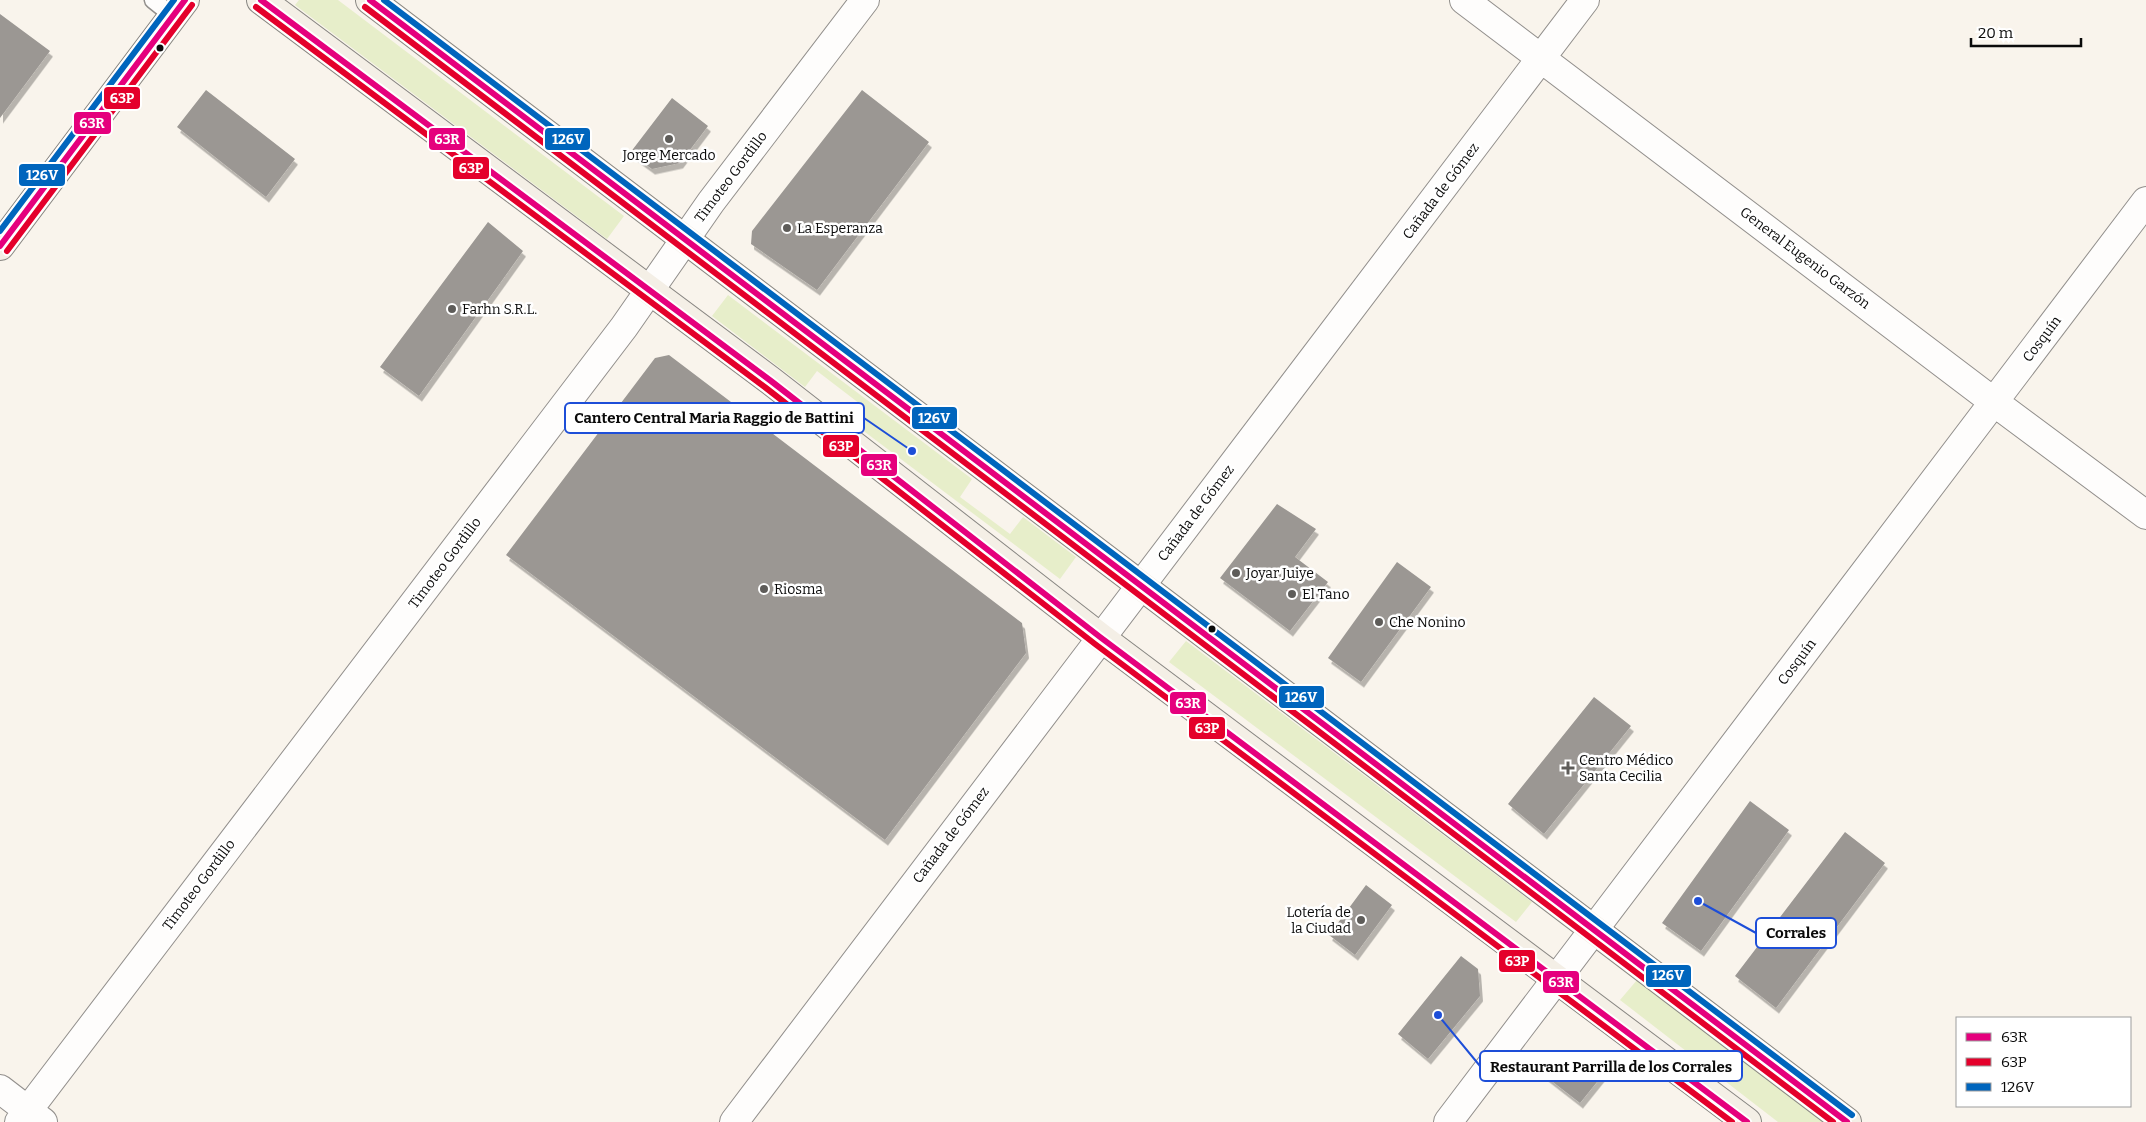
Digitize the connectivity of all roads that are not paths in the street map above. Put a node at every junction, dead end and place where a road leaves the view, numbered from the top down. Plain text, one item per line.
1 (261, 0) edge
2 (370, 0) edge
3 (865, 0) edge
4 (1464, 0) edge
5 (1585, 0) edge
6 (170, 5) edge
7 (1542, 58) junction
8 (2146, 201) edge
9 (685, 240) junction
10 (0, 246) edge
11 (649, 291) junction
12 (1994, 402) junction
13 (2146, 515) edge
14 (1140, 585) junction
15 (1100, 637) junction
16 (1593, 930) junction
17 (1557, 979) junction
18 (0, 1089) edge
19 (30, 1118) edge
20 (734, 1122) edge
21 (1448, 1122) edge
22 (1747, 1122) edge
23 (1847, 1122) edge

1 - 11 main road
2 - 9 main road
3 - 9 street, Timoteo Gordillo
4 - 7 street, General Eugenio Garzón
5 - 7 street, Cañada de Gómez
6 - 10 main road
7 - 12 street, General Eugenio Garzón
7 - 14 street, Cañada de Gómez
8 - 12 street, Cosquín
9 - 11 street, Timoteo Gordillo
9 - 14 main road
11 - 15 main road
11 - 19 street, Timoteo Gordillo
12 - 13 street, General Eugenio Garzón
12 - 16 street, Cosquín
14 - 15 street, Cañada de Gómez
14 - 16 main road
15 - 17 main road
15 - 20 street, Cañada de Gómez
16 - 17 street, Cosquín
16 - 23 main road
17 - 21 street, Cosquín
17 - 22 main road
18 - 19 street

